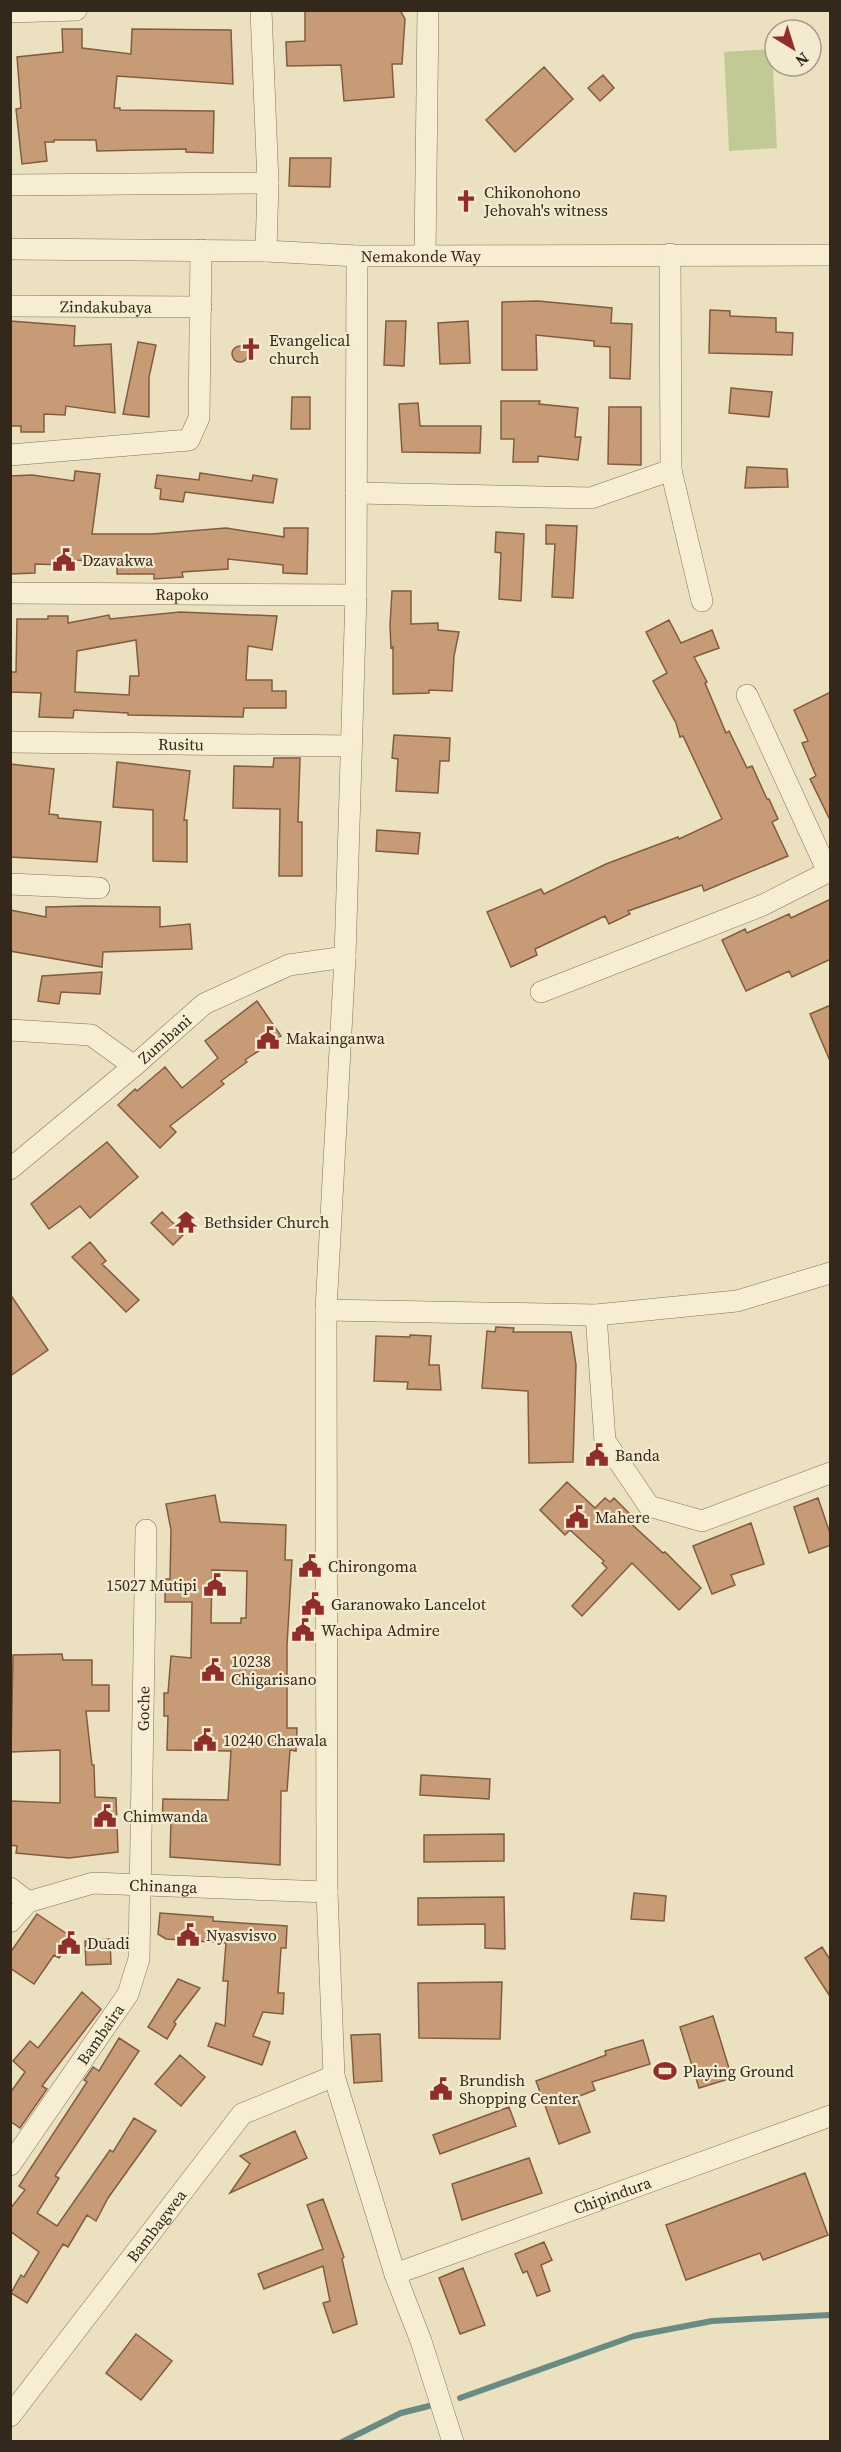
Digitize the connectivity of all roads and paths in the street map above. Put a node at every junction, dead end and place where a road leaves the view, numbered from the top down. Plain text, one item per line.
1 (76, 10) edge
2 (261, 10) edge
3 (428, 10) edge
4 (60, 11) edge
5 (10, 12) edge
6 (268, 183) junction
7 (10, 185) edge
8 (10, 249) edge
9 (201, 250) junction
10 (266, 251) junction
11 (670, 254) junction
12 (425, 255) junction
13 (831, 255) edge
14 (357, 256) junction
15 (10, 306) edge
16 (201, 307) junction
17 (10, 455) edge
18 (671, 470) junction
19 (356, 493) junction
20 (10, 593) edge
21 (356, 595) junction
22 (702, 601) dead end
23 (747, 695) dead end
24 (10, 742) edge
25 (351, 746) junction
26 (829, 872) edge
27 (10, 884) edge
28 (99, 888) dead end
29 (345, 957) junction
30 (541, 992) dead end
31 (10, 1030) edge
32 (134, 1066) junction
33 (10, 1168) edge
34 (831, 1273) edge
35 (326, 1310) junction
36 (596, 1315) junction
37 (831, 1473) edge
38 (146, 1530) dead end
39 (140, 1887) junction
40 (10, 1888) edge
41 (327, 1892) junction
42 (28, 1902) junction
43 (10, 1922) edge
44 (334, 2076) junction
45 (831, 2116) edge
46 (10, 2165) edge
47 (395, 2274) junction
48 (10, 2416) edge
49 (453, 2442) edge

1 - 4 street
2 - 6 street
3 - 12 street
4 - 5 street
6 - 7 street
6 - 10 street
8 - 9 street, Nemakonde Way
9 - 10 street, Nemakonde Way
9 - 16 street
10 - 14 street, Nemakonde Way
11 - 12 street, Nemakonde Way
11 - 13 street, Nemakonde Way
11 - 18 street
12 - 14 street, Nemakonde Way
14 - 19 street
15 - 16 street, Zindakubaya
16 - 17 street
18 - 19 street
18 - 22 street
19 - 21 street
20 - 21 street, Rapoko
21 - 25 street
23 - 26 street
24 - 25 street, Rusitu
25 - 29 street
26 - 30 street
27 - 28 street
29 - 32 street, Zumbani
29 - 35 street
31 - 32 street
32 - 33 street, Zumbani
34 - 36 street
35 - 36 street
35 - 41 street
36 - 37 street
38 - 39 street, Goche
39 - 41 street, Chinanga
39 - 42 street, Chinanga
39 - 46 street, Bambaira
40 - 42 street
41 - 44 street
42 - 43 street
44 - 47 street
44 - 48 street, Bambagwea
45 - 47 street, Chipindura
47 - 49 street

